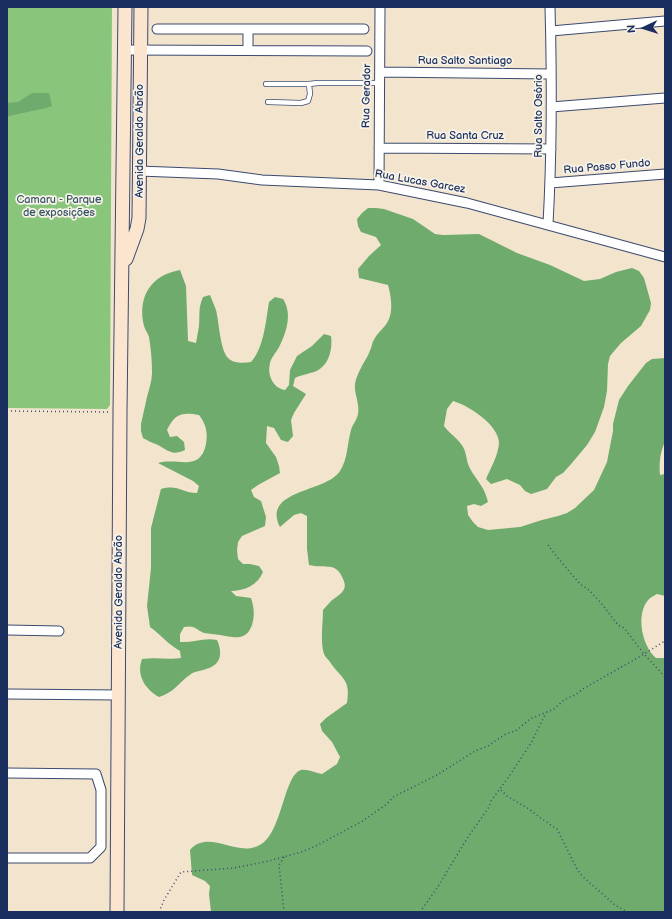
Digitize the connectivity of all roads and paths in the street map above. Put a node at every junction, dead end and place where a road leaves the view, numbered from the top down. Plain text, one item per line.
1 (125, 7) edge
2 (141, 7) edge
3 (380, 7) edge
4 (550, 7) edge
5 (665, 21) edge
6 (157, 29) dead end
7 (364, 29) dead end
8 (248, 30) junction
9 (550, 31) junction
10 (124, 50) junction
11 (141, 50) junction
12 (248, 50) junction
13 (367, 51) dead end
14 (380, 72) junction
15 (550, 74) junction
16 (379, 83) junction
17 (266, 84) dead end
18 (309, 84) junction
19 (665, 98) edge
20 (268, 102) dead end
21 (551, 107) junction
22 (379, 148) junction
23 (551, 149) junction
24 (139, 172) junction
25 (665, 174) edge
26 (550, 183) junction
27 (379, 185) junction
28 (548, 224) junction
29 (665, 257) edge
30 (122, 273) junction
31 (7, 411) edge
32 (120, 412) junction
33 (548, 545) dead end
34 (7, 630) edge
35 (59, 631) dead end
36 (665, 641) edge
37 (644, 654) junction
38 (665, 676) edge
39 (7, 694) edge
40 (118, 695) junction
41 (546, 712) junction
42 (7, 773) edge
43 (501, 790) junction
44 (284, 857) junction
45 (7, 858) edge
46 (117, 912) edge
47 (159, 912) edge
48 (284, 912) edge
49 (420, 912) edge
50 (627, 912) edge

1 - 10 main road, Avenida Geraldo Abrão
2 - 11 main road, Avenida Geraldo Abrão
3 - 14 street, Rua Gerador
4 - 9 street, Rua Salto Osório
5 - 9 street
6 - 8 street
7 - 8 street
8 - 12 street
9 - 15 street, Rua Salto Osório
10 - 11 street
10 - 30 main road, Avenida Geraldo Abrão
11 - 12 street
11 - 24 main road, Avenida Geraldo Abrão
12 - 13 street
14 - 15 street, Rua Salto Santiago
14 - 16 street, Rua Gerador
15 - 21 street, Rua Salto Osório
16 - 18 lane
16 - 22 street, Rua Gerador
17 - 18 lane
18 - 20 lane
19 - 21 street
21 - 23 street, Rua Salto Osório
22 - 23 street, Rua Santa Cruz
22 - 27 street, Rua Gerador
23 - 26 street, Rua Salto Osório
24 - 27 street, Rua Lucas Garcez
24 - 30 main road, Avenida Geraldo Abrão
25 - 26 street, Rua Passo Fundo
26 - 28 street, Rua Salto Osório
27 - 28 street, Rua Lucas Garcez
28 - 29 street, Rua Lucas Garcez
30 - 32 main road, Avenida Geraldo Abrão
31 - 32 path
32 - 40 main road, Avenida Geraldo Abrão
33 - 37 path
34 - 35 street
36 - 37 path
37 - 38 path
37 - 41 path
39 - 40 street
40 - 46 main road, Avenida Geraldo Abrão
41 - 43 path
41 - 44 path
42 - 45 street
43 - 49 path
43 - 50 path
44 - 47 path
44 - 48 path

